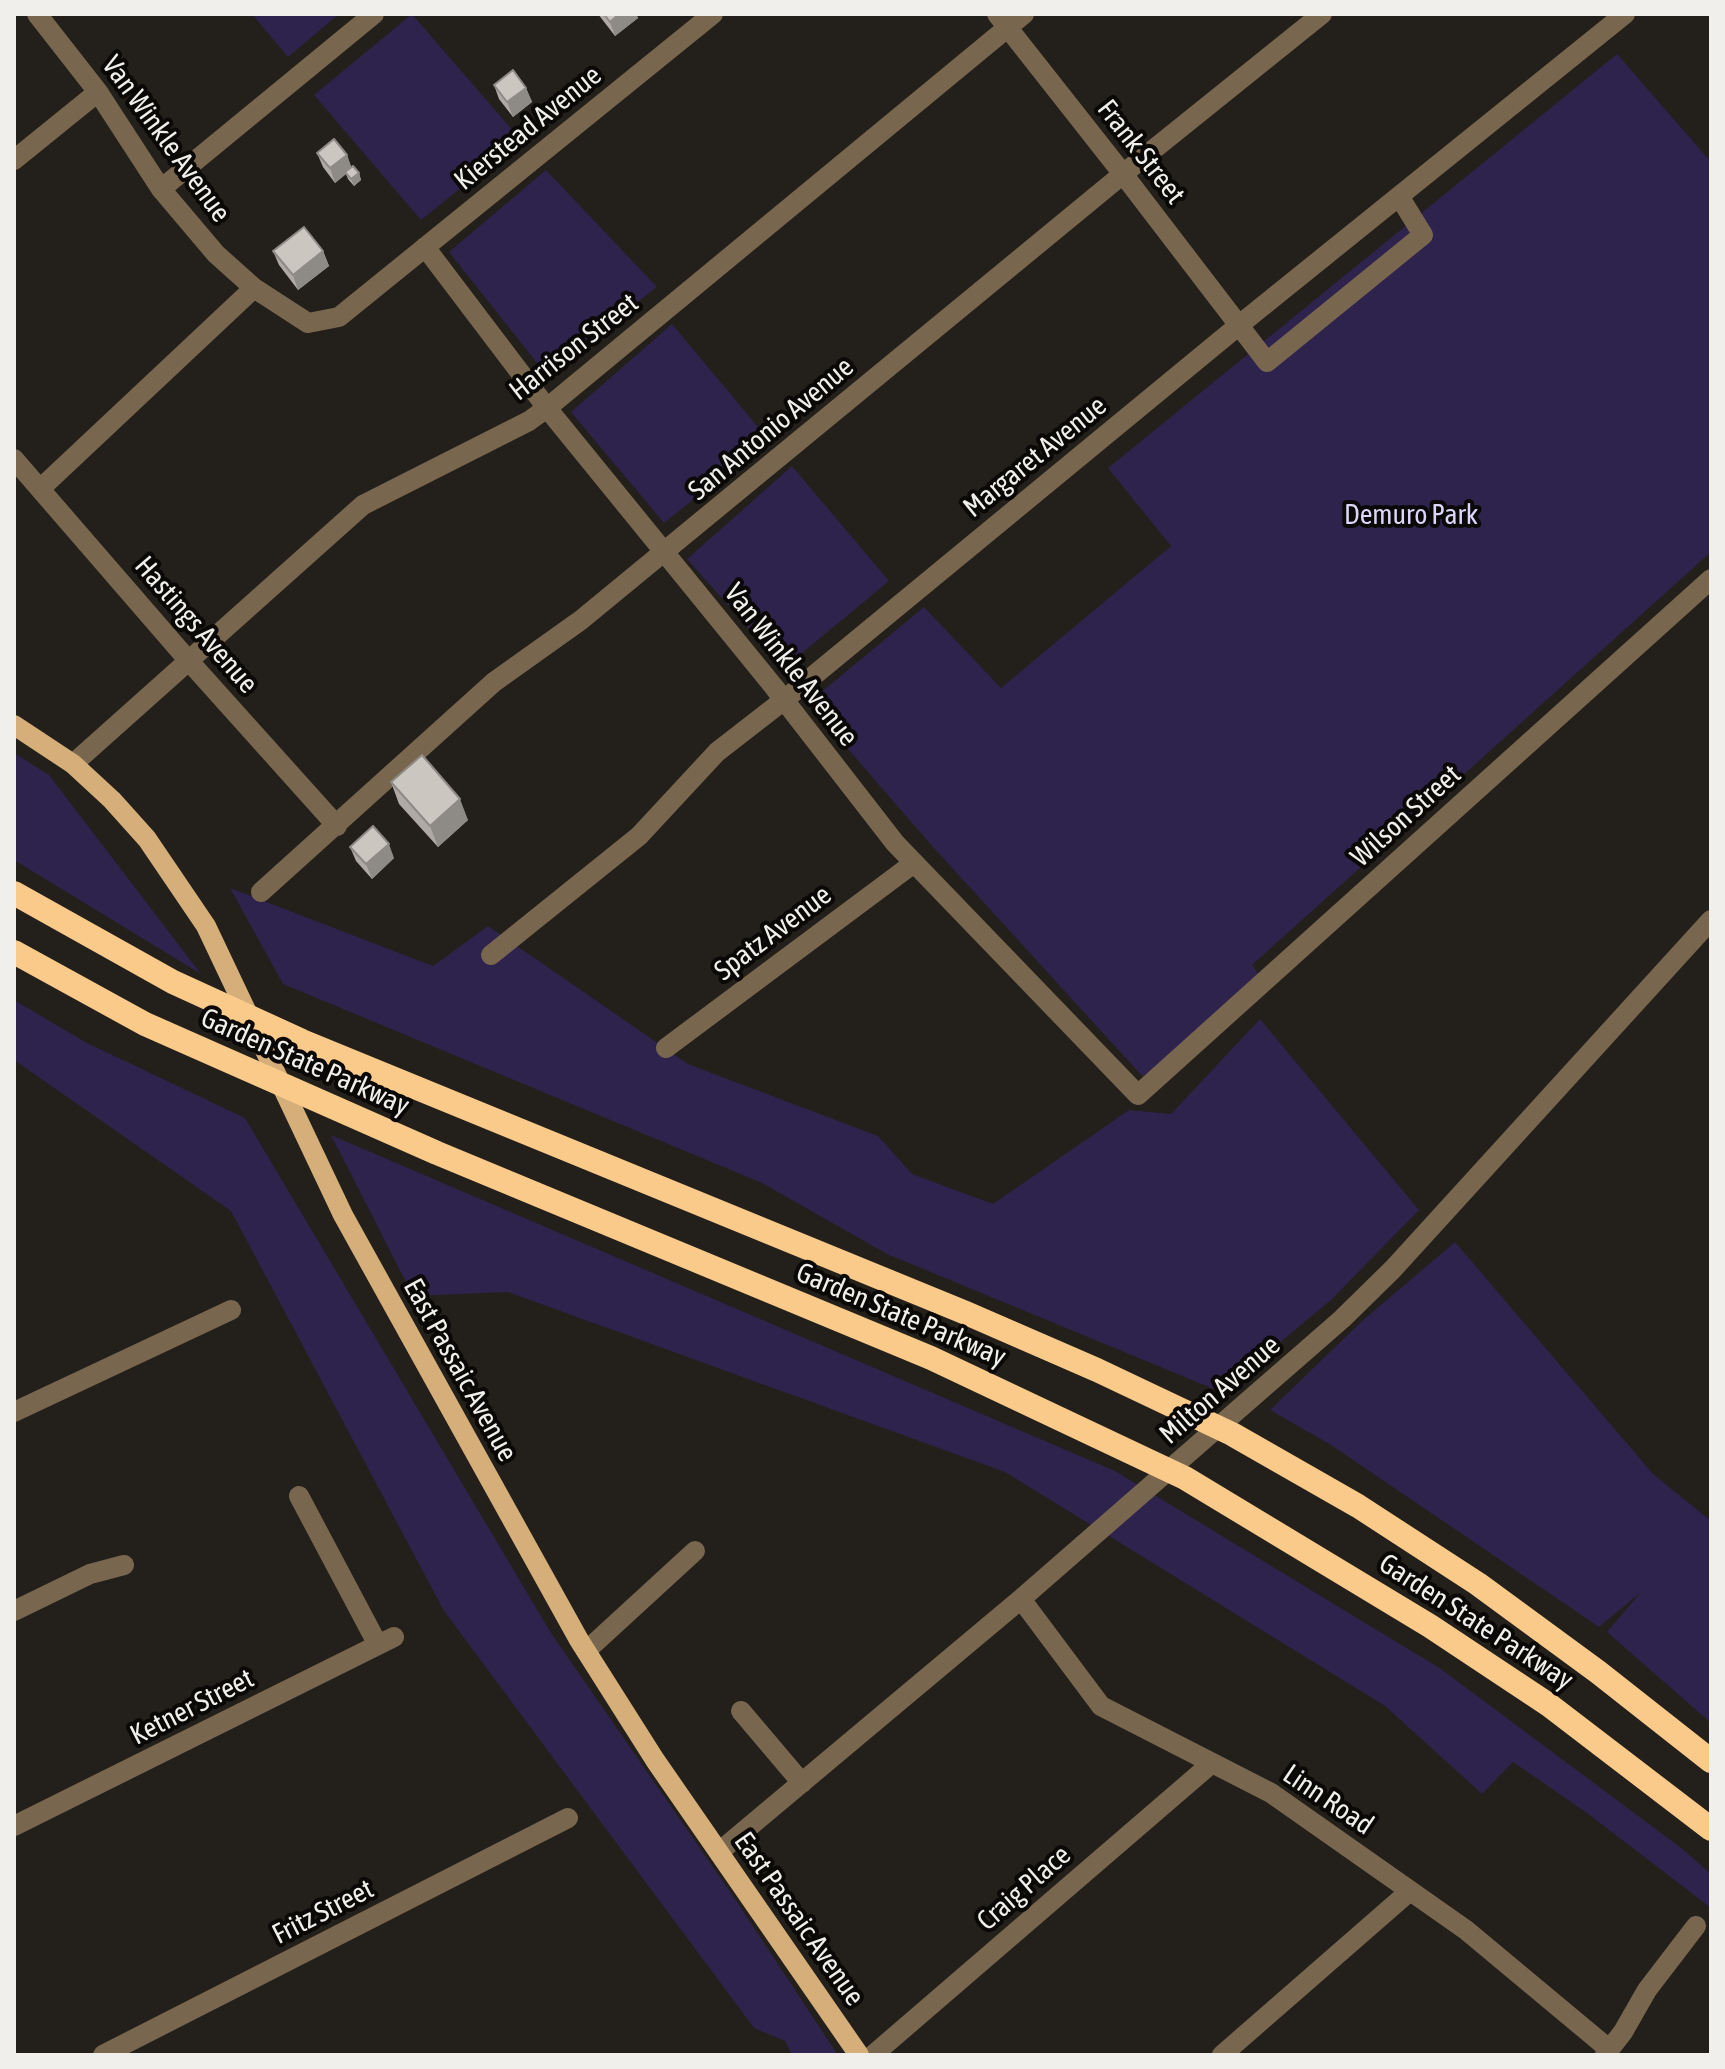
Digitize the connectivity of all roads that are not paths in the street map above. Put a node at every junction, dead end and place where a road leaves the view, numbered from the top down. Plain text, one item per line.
1 (37, 14) edge
2 (374, 14) edge
3 (713, 14) edge
4 (1024, 14) edge
5 (1322, 14) edge
6 (1625, 14) edge
7 (1002, 21) edge
8 (98, 92) junction
9 (14, 160) edge
10 (1123, 174) junction
11 (161, 189) junction
12 (1399, 196) junction
13 (425, 247) junction
14 (378, 285) joint
15 (254, 288) junction
16 (1238, 326) junction
17 (547, 408) junction
18 (14, 459) edge
19 (40, 489) junction
20 (665, 552) junction
21 (1711, 579) edge
22 (188, 660) junction
23 (784, 700) junction
24 (14, 725) edge
25 (73, 764) junction
26 (337, 826) junction
27 (914, 863) junction
28 (261, 892) dead end
29 (14, 893) edge
30 (1711, 920) edge
31 (14, 952) edge
32 (491, 955) dead end
33 (666, 1048) dead end
34 (1138, 1095) joint
35 (231, 1310) dead end
36 (14, 1412) edge
37 (299, 1496) dead end
38 (695, 1551) dead end
39 (124, 1565) dead end
40 (1021, 1599) junction
41 (14, 1611) edge
42 (586, 1651) junction
43 (741, 1711) dead end
44 (1711, 1761) edge
45 (1212, 1763) junction
46 (802, 1783) junction
47 (568, 1818) dead end
48 (14, 1826) edge
49 (1711, 1829) edge
50 (719, 1852) junction
51 (1410, 1891) junction
52 (1696, 1926) dead end
53 (1608, 2053) edge
54 (103, 2055) edge
55 (859, 2055) edge
56 (873, 2055) edge
57 (1222, 2055) edge

1 - 8 street, Van Winkle Avenue
2 - 11 street
3 - 13 street, Kierstead Avenue
4 - 7 street, Harrison Street
5 - 10 street, San Antonio Avenue
6 - 12 street, Margaret Avenue
7 - 10 street, Frank Street
7 - 17 street, Harrison Street
8 - 9 street
8 - 11 street, Van Winkle Avenue
10 - 16 street, Frank Street
10 - 20 street, San Antonio Avenue
11 - 15 street, Van Winkle Avenue
12 - 16 street, Margaret Avenue
12 - 16 street, Frank Street
13 - 14 street, Kierstead Avenue
13 - 17 street, Van Winkle Avenue
14 - 15 street, Van Winkle Avenue
15 - 19 street
16 - 23 street, Margaret Avenue
17 - 20 street, Van Winkle Avenue
17 - 22 street, Harrison Street
18 - 19 street, Hastings Avenue
19 - 22 street, Hastings Avenue
20 - 23 street, Van Winkle Avenue
20 - 26 street, San Antonio Avenue
21 - 34 street, Wilson Street
22 - 25 street, Harrison Street
22 - 26 street, Hastings Avenue
23 - 27 street, Van Winkle Avenue
23 - 32 street, Margaret Avenue
24 - 25 main road, East Passaic Avenue
25 - 42 main road, East Passaic Avenue
26 - 28 street, San Antonio Avenue
27 - 33 street, Spatz Avenue
27 - 34 street, Van Winkle Avenue
29 - 44 highway, Garden State Parkway
30 - 40 street, Milton Avenue
31 - 49 highway, Garden State Parkway
35 - 36 street
37 - 48 street, Ketner Street
38 - 42 street
39 - 41 street
40 - 45 street, Linn Road
40 - 46 street, Milton Avenue
42 - 50 main road, East Passaic Avenue
43 - 46 street
45 - 51 street, Linn Road
45 - 56 street, Craig Place
46 - 50 street, Milton Avenue
47 - 54 street, Fritz Street
50 - 55 main road, East Passaic Avenue
51 - 53 street, Linn Road
51 - 57 street
52 - 53 street

